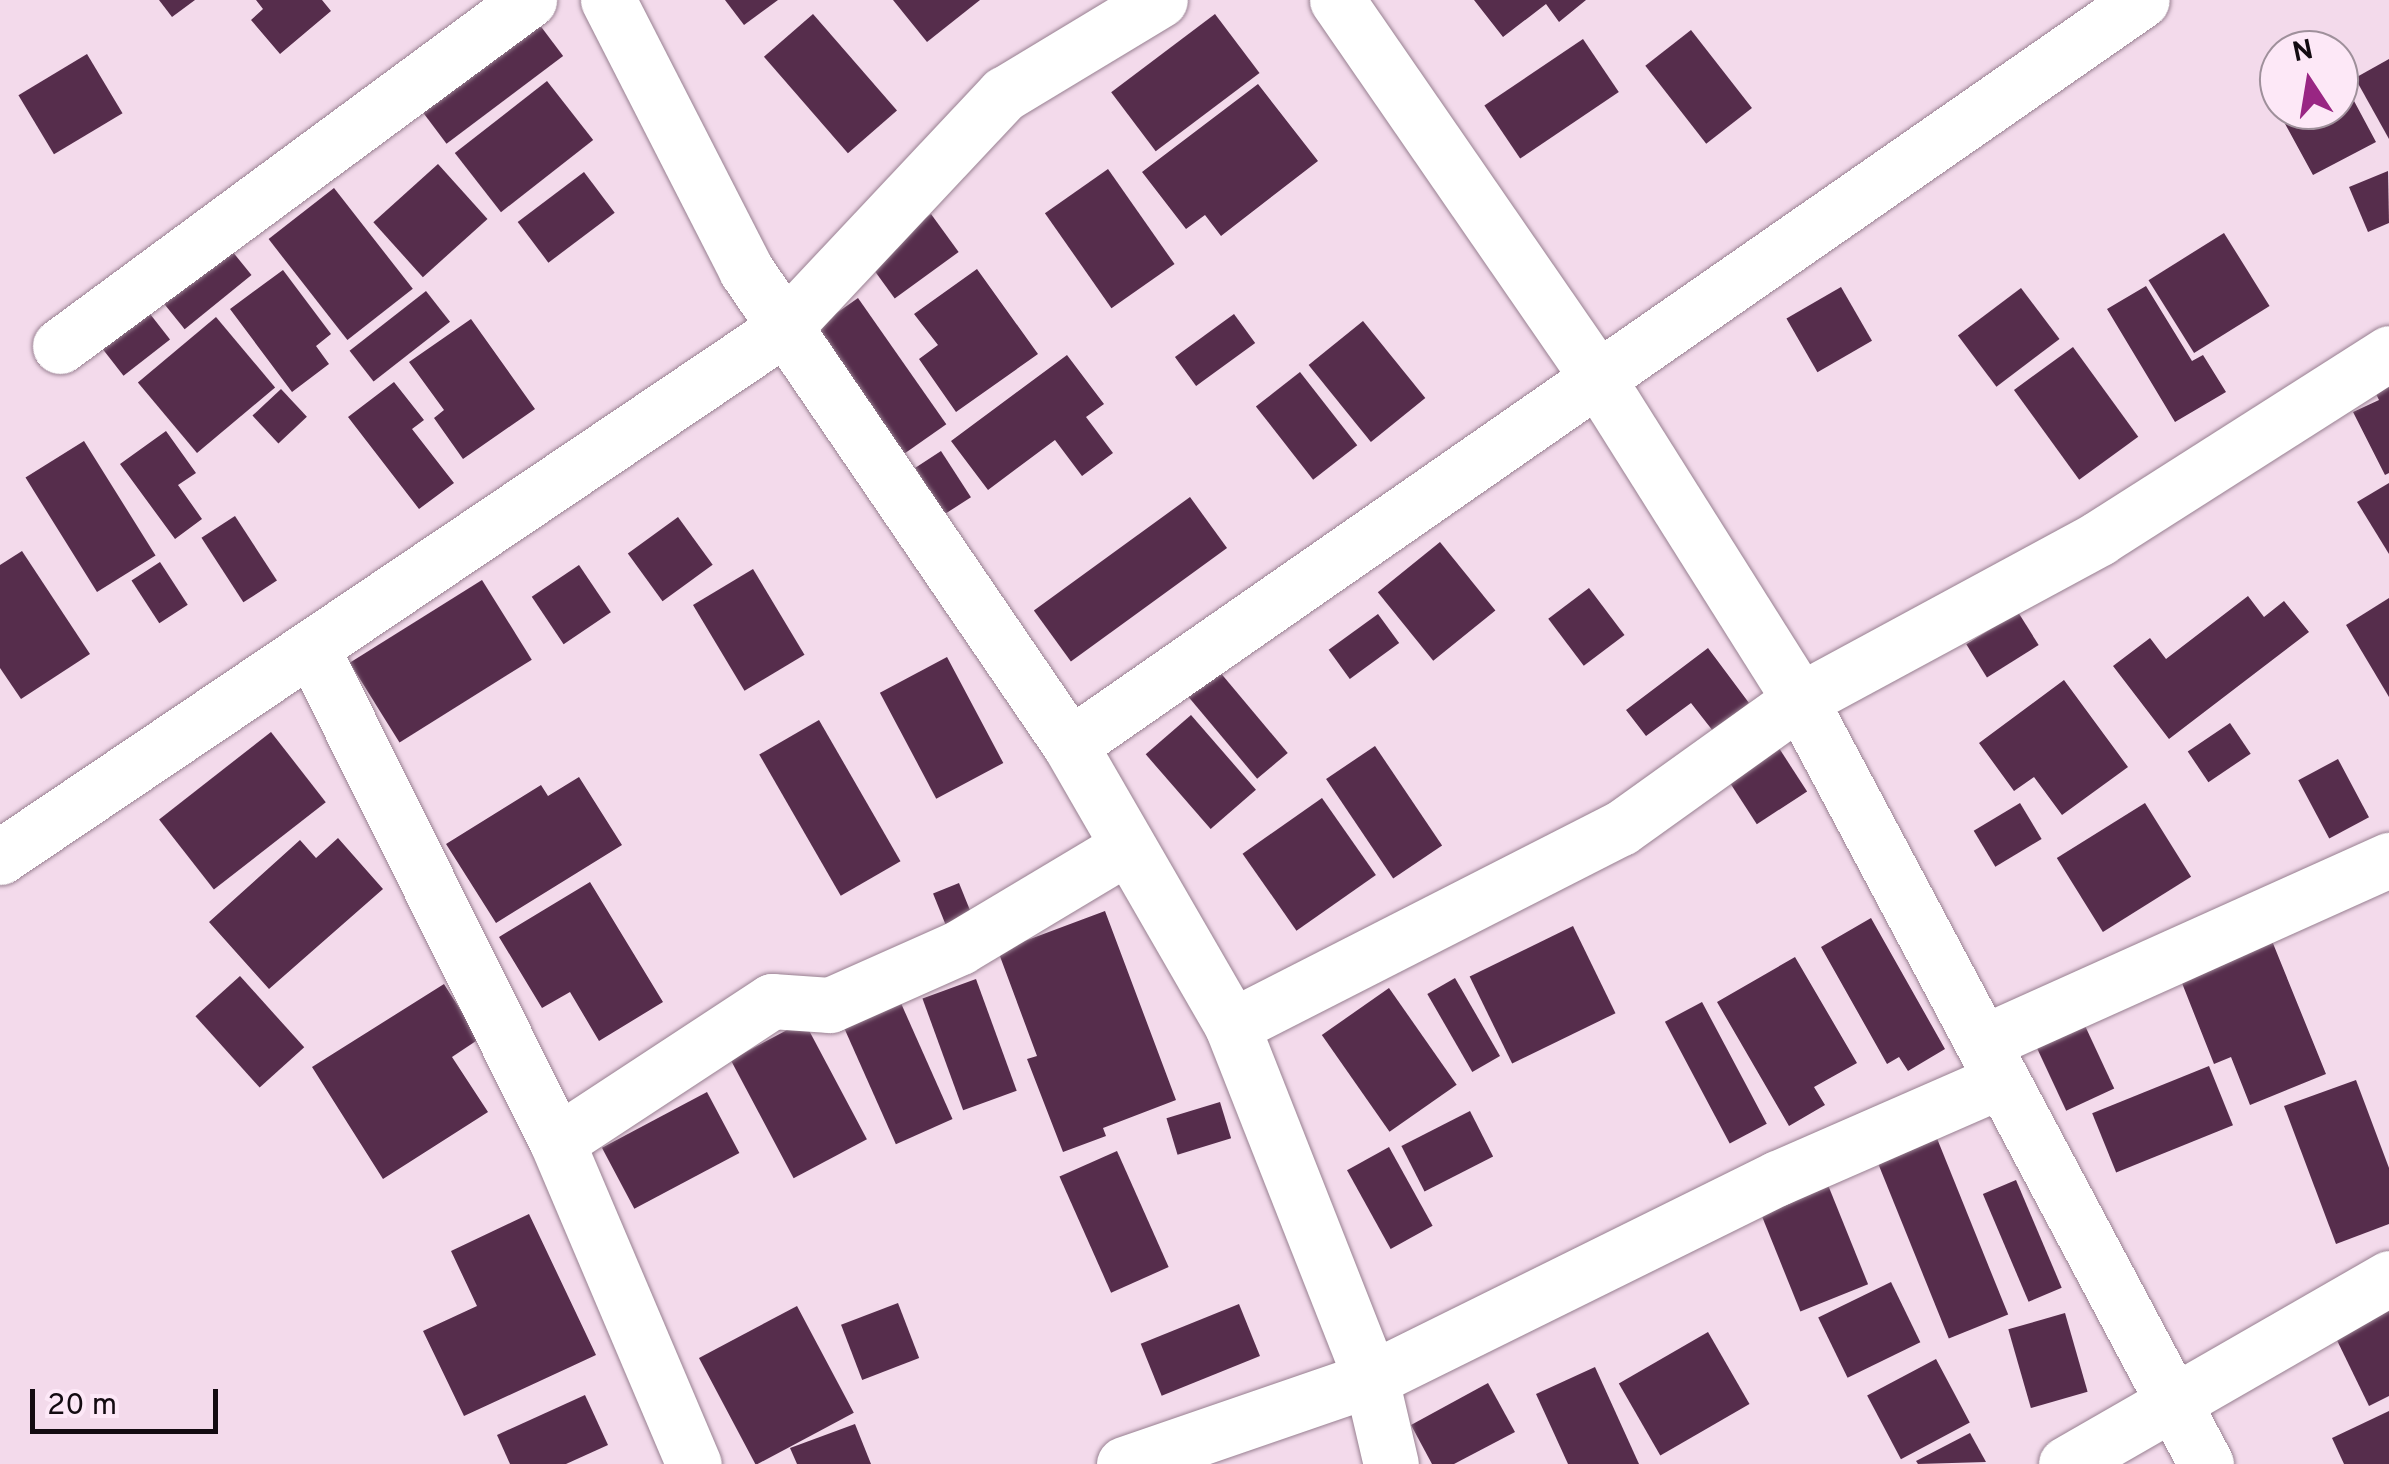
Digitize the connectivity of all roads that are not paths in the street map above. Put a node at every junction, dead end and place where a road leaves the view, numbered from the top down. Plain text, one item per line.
1 (529, 0) edge
2 (608, 0) edge
3 (1160, 0) edge
4 (1337, 0) edge
5 (2142, 0) edge
6 (783, 329) junction
7 (60, 346) dead end
8 (2389, 352) edge
9 (1596, 376) junction
10 (313, 651) junction
11 (1800, 700) junction
12 (1070, 745) junction
13 (1127, 847) junction
14 (0, 856) edge
15 (2389, 860) edge
16 (1232, 1026) junction
17 (1994, 1061) junction
18 (557, 1142) junction
19 (2389, 1278) edge
20 (1371, 1378) junction
21 (2171, 1404) junction
22 (694, 1464) edge
23 (1124, 1464) edge
24 (1391, 1464) edge
25 (2066, 1464) edge
26 (2206, 1464) edge

1 - 7 street
2 - 6 street
3 - 6 street
4 - 9 street
5 - 9 street
6 - 10 street
6 - 12 street
8 - 11 street
9 - 11 street
9 - 12 street
10 - 14 street
10 - 18 street
11 - 16 street
11 - 17 street
12 - 13 street
13 - 16 street
13 - 18 street
15 - 17 street
16 - 20 street
17 - 20 street
17 - 21 street
18 - 22 street
19 - 21 street
20 - 23 street
20 - 24 street
21 - 25 street
21 - 26 street

